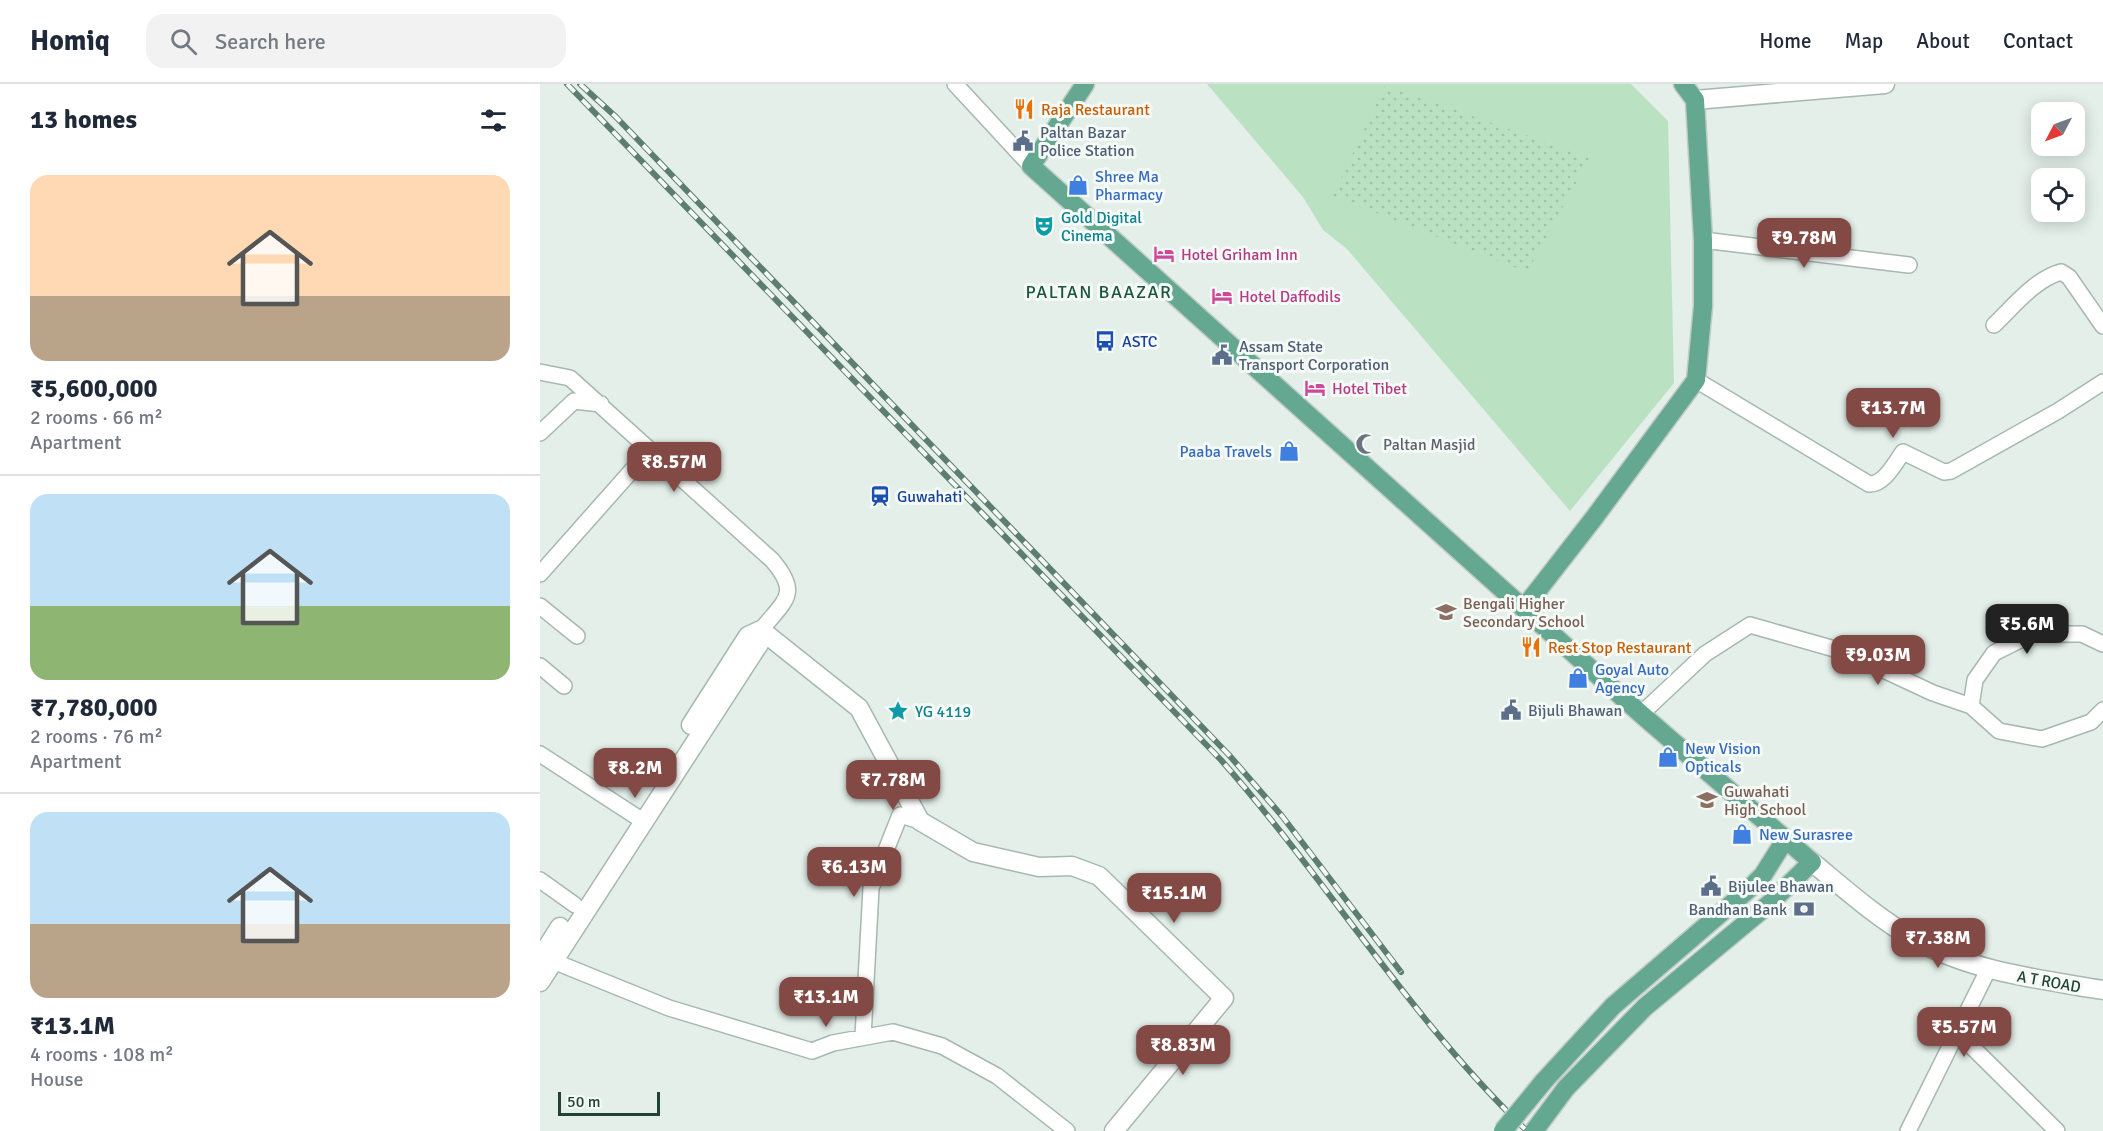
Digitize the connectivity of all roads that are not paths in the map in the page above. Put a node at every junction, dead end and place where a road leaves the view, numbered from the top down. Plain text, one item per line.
1 (955, 84) edge
2 (1085, 84) edge
3 (1683, 84) edge
4 (1885, 84) edge
5 (1695, 100) junction
6 (1031, 166) junction
7 (1703, 240) junction
8 (1909, 265) dead end
9 (1994, 325) dead end
10 (2103, 326) edge
11 (540, 372) edge
12 (1696, 380) junction
13 (2103, 382) edge
14 (601, 404) junction
15 (540, 433) edge
16 (650, 450) junction
17 (540, 574) edge
18 (540, 606) edge
19 (1524, 608) junction
20 (761, 630) junction
21 (577, 636) dead end
22 (2103, 645) edge
23 (540, 666) edge
24 (564, 686) dead end
25 (1971, 706) junction
26 (2103, 710) edge
27 (1641, 714) junction
28 (540, 754) edge
29 (638, 817) junction
30 (920, 821) junction
31 (1785, 840) junction
32 (1812, 862) junction
33 (540, 880) edge
34 (574, 905) junction
35 (547, 959) edge
36 (1988, 970) junction
37 (540, 982) edge
38 (2103, 990) edge
39 (1958, 1033) junction
40 (863, 1037) junction
41 (1067, 1131) edge
42 (1114, 1131) edge
43 (1503, 1131) edge
44 (1534, 1131) edge
45 (1908, 1131) edge
46 (2057, 1131) edge

1 - 6 street
2 - 6 main road
3 - 5 main road
4 - 5 street
5 - 7 main road
6 - 19 main road
7 - 8 street
7 - 12 main road
9 - 10 street
11 - 14 street
12 - 13 street
12 - 19 main road
14 - 15 street
14 - 16 street
16 - 17 street
16 - 20 street
18 - 21 street
19 - 27 main road
20 - 29 street
20 - 30 street
22 - 25 street
23 - 24 street
25 - 26 street
25 - 27 street
27 - 31 main road
28 - 29 street
29 - 34 street
29 - 35 street
30 - 40 street
30 - 42 street
31 - 32 main road
31 - 43 main road, bridge
32 - 36 street, A T ROAD
32 - 44 main road, bridge
33 - 34 street
34 - 35 street
35 - 37 street
35 - 40 street
36 - 38 street, A T ROAD
36 - 39 street
39 - 45 street
39 - 46 street
40 - 41 street

